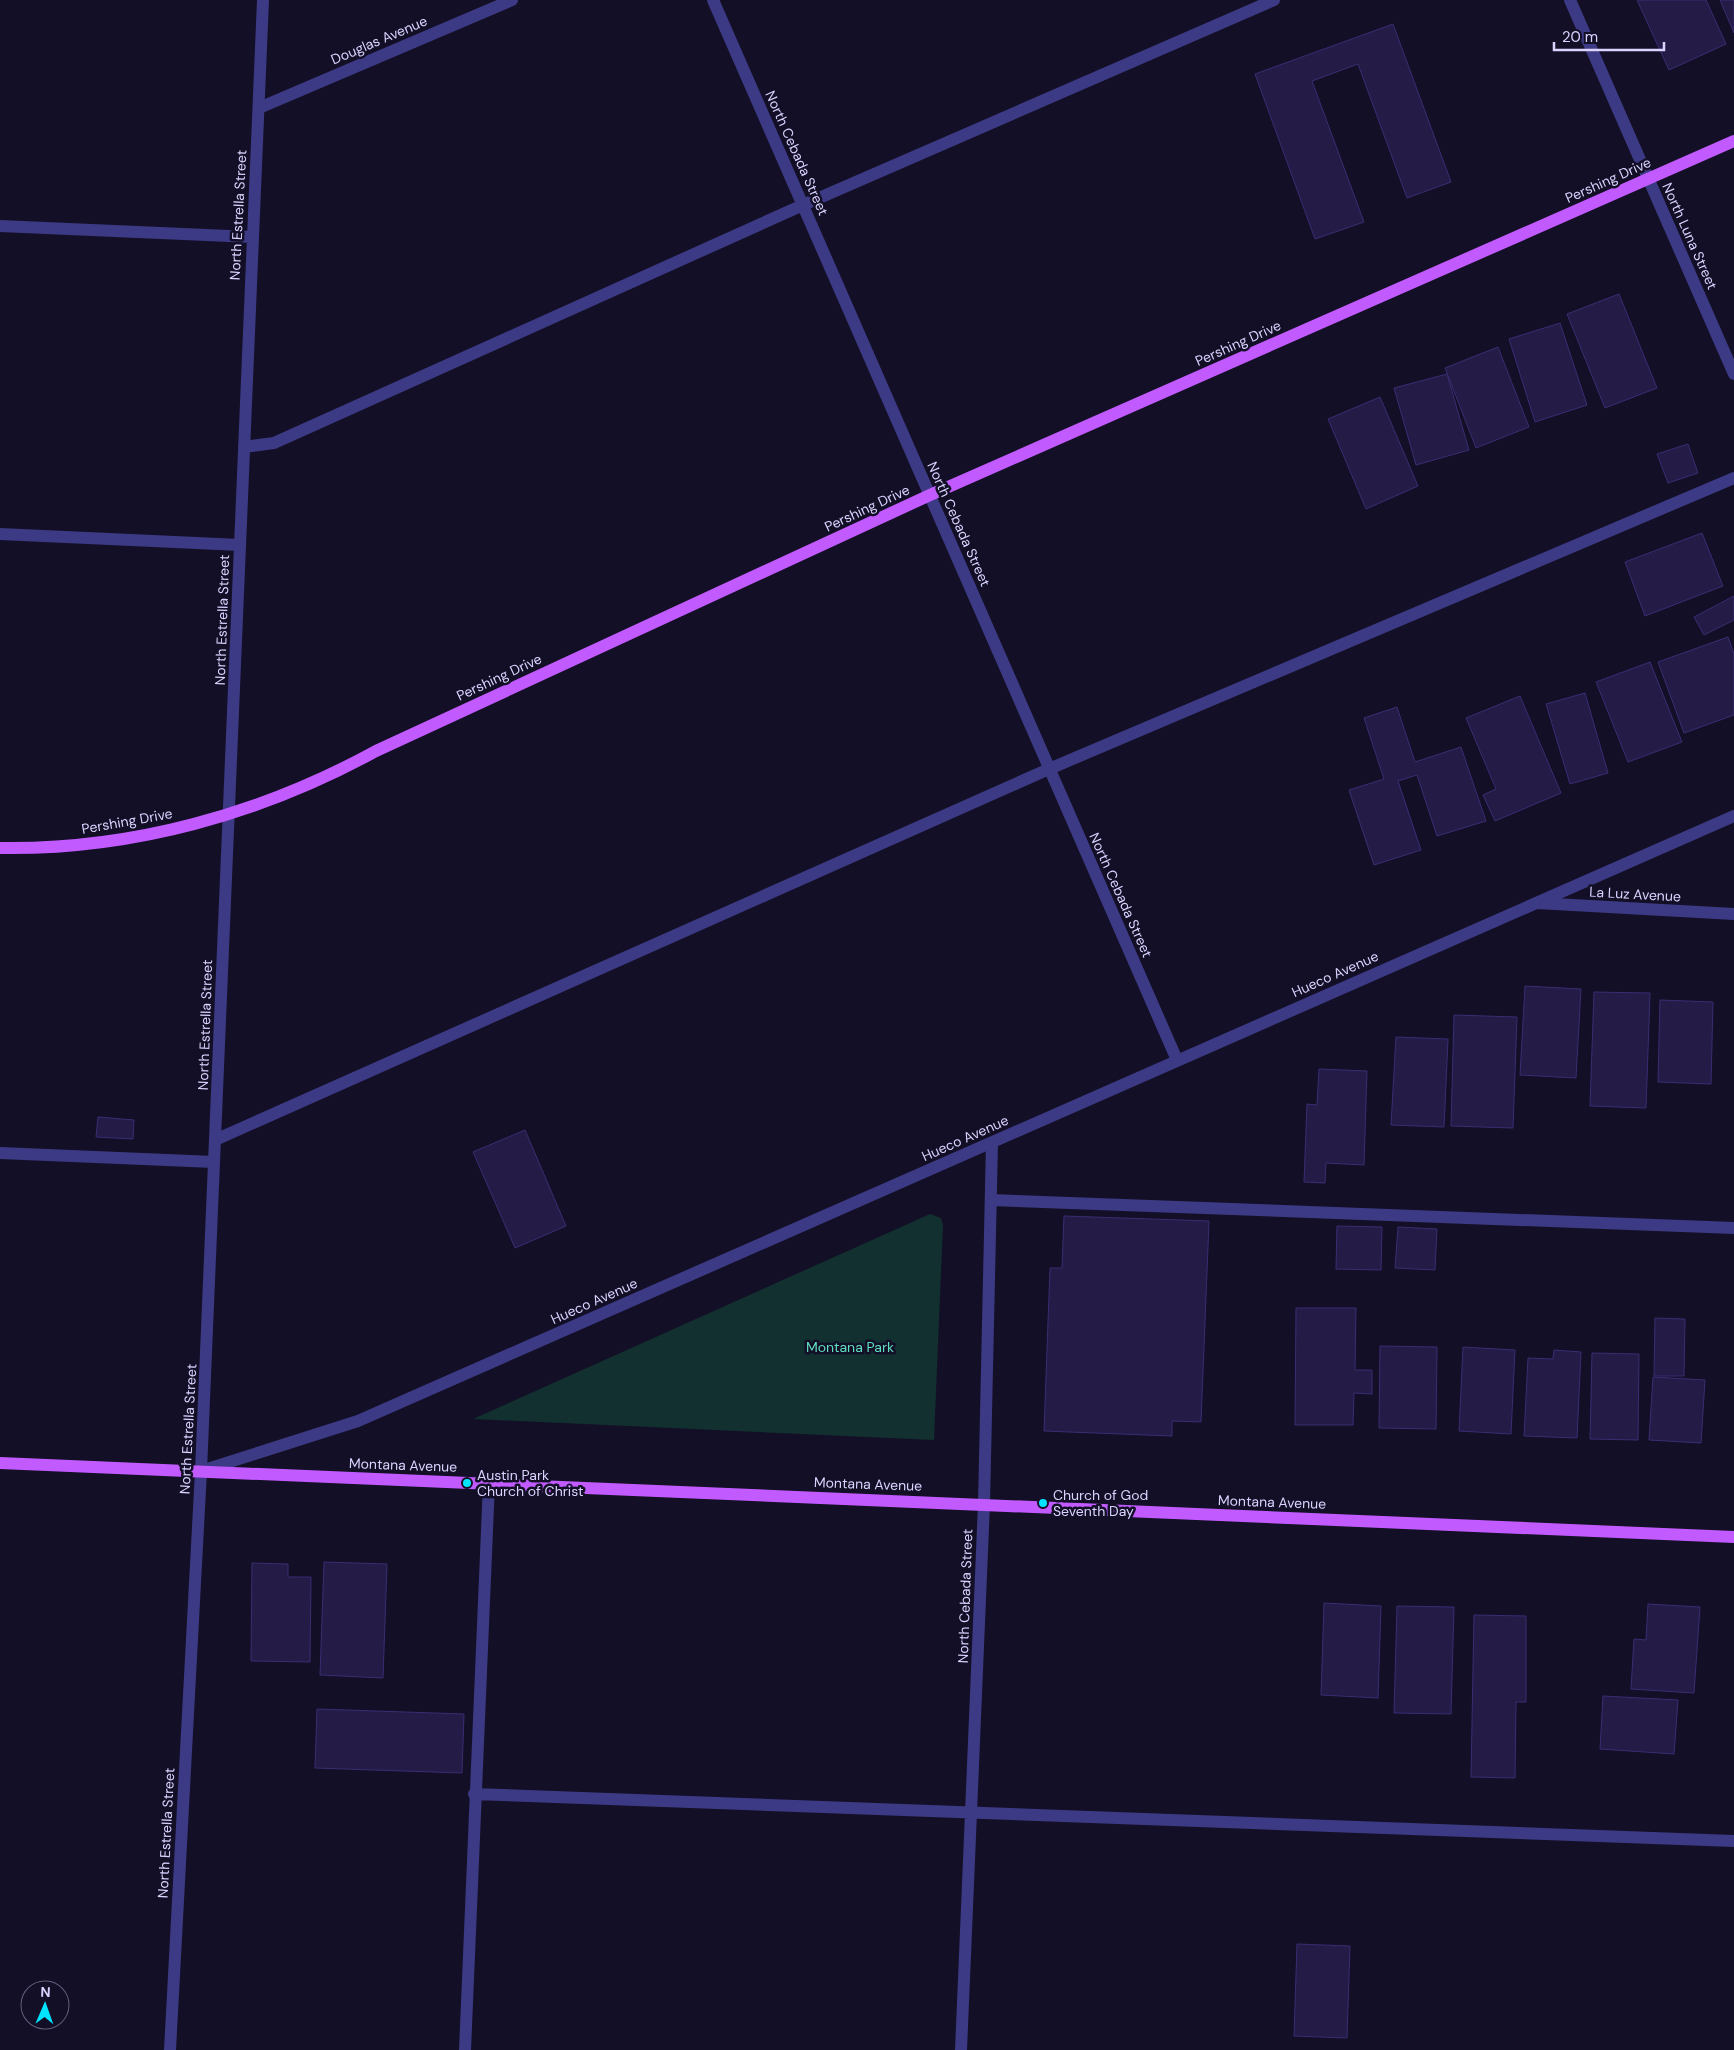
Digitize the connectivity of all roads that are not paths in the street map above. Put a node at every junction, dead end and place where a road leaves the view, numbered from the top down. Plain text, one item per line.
1 (263, 0) edge
2 (512, 0) edge
3 (713, 0) edge
4 (1274, 0) edge
5 (1570, 0) edge
6 (258, 108) junction
7 (1734, 141) edge
8 (1649, 179) junction
9 (803, 205) junction
10 (0, 226) edge
11 (252, 237) junction
12 (1734, 374) edge
13 (244, 447) junction
14 (1734, 478) edge
15 (930, 495) junction
16 (0, 534) edge
17 (240, 545) junction
18 (1049, 769) junction
19 (229, 814) junction
20 (1734, 816) edge
21 (0, 848) edge
22 (1535, 903) junction
23 (1734, 914) edge
24 (1177, 1060) junction
25 (215, 1140) junction
26 (992, 1142) junction
27 (0, 1153) edge
28 (214, 1162) junction
29 (990, 1200) junction
30 (1734, 1228) edge
31 (0, 1463) edge
32 (201, 1471) junction
33 (489, 1483) junction
34 (984, 1504) junction
35 (1734, 1537) edge
36 (474, 1794) junction
37 (972, 1813) junction
38 (1734, 1841) edge
39 (170, 2050) edge
40 (465, 2050) edge
41 (961, 2050) edge

1 - 6 street, North Estrella Street
2 - 6 street, Douglas Avenue
3 - 9 street, North Cebada Street
4 - 9 street
5 - 8 street, North Luna Street
6 - 11 street, North Estrella Street
7 - 8 main road, Pershing Drive
8 - 12 street, North Luna Street
8 - 15 main road, Pershing Drive
9 - 13 street
9 - 15 street, North Cebada Street
10 - 11 street
11 - 13 street, North Estrella Street
13 - 17 street, North Estrella Street
14 - 18 street
15 - 18 street, North Cebada Street
15 - 19 main road, Pershing Drive
16 - 17 street
17 - 19 street, North Estrella Street
18 - 24 street, North Cebada Street
18 - 25 street
19 - 21 main road, Pershing Drive
19 - 25 street, North Estrella Street
20 - 22 street, Hueco Avenue
22 - 23 street, La Luz Avenue
22 - 24 street, Hueco Avenue
24 - 26 street, Hueco Avenue
25 - 28 street, North Estrella Street
26 - 29 street, North Cebada Street
26 - 32 street, Hueco Avenue
27 - 28 street
28 - 32 street, North Estrella Street
29 - 30 street
29 - 34 street, North Cebada Street
31 - 32 main road, Montana Avenue
32 - 33 main road, Montana Avenue
32 - 39 street, North Estrella Street
33 - 34 main road, Montana Avenue
33 - 36 street
34 - 35 main road, Montana Avenue
34 - 37 street, North Cebada Street
36 - 37 street
36 - 40 street
37 - 38 street
37 - 41 street, North Cebada Street

